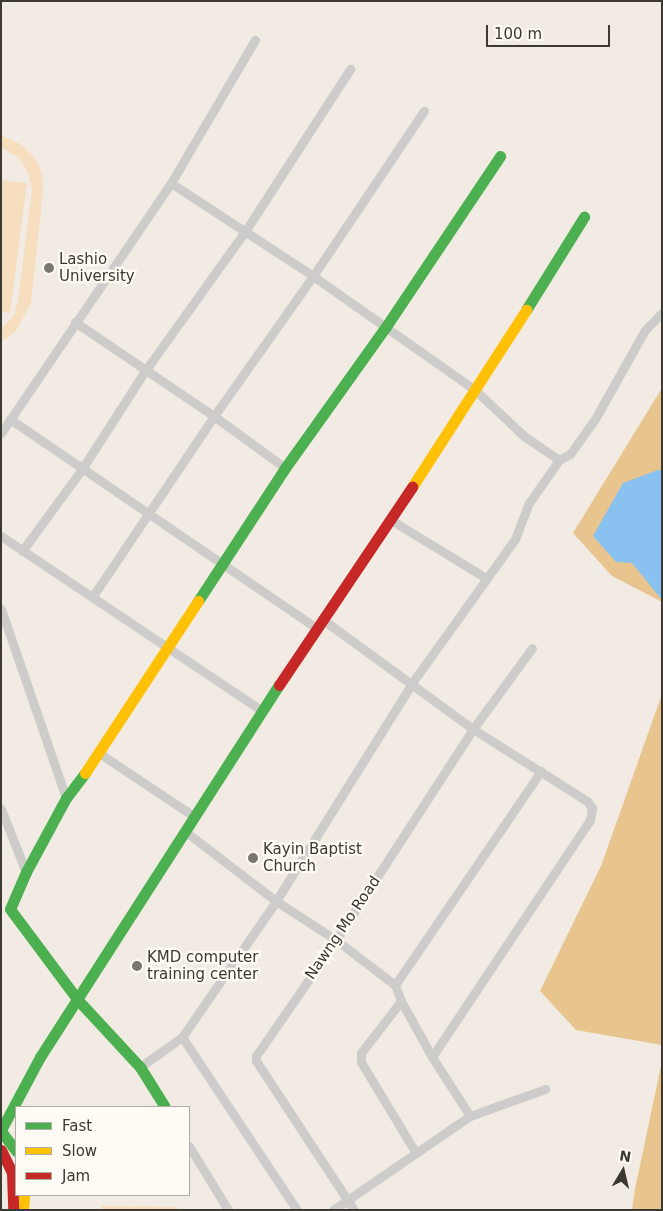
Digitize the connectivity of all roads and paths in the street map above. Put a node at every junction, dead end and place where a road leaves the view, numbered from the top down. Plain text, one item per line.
1 (256, 40) dead end
2 (350, 69) dead end
3 (424, 111) dead end
4 (500, 156) dead end
5 (171, 183) junction
6 (584, 217) dead end
7 (246, 230) junction
8 (313, 276) junction
9 (662, 313) edge
10 (75, 322) junction
11 (385, 328) junction
12 (145, 371) junction
13 (475, 390) junction
14 (214, 416) junction
15 (10, 419) junction
16 (1, 433) edge
17 (560, 460) junction
18 (285, 468) junction
19 (82, 469) junction
20 (150, 514) junction
21 (391, 520) junction
22 (1, 536) edge
23 (22, 550) junction
24 (223, 564) junction
25 (486, 578) junction
26 (93, 596) junction
27 (1, 608) edge
28 (319, 623) junction
29 (166, 647) junction
30 (532, 648) dead end
31 (412, 683) junction
32 (262, 711) junction
33 (473, 729) junction
34 (99, 753) junction
35 (540, 771) junction
36 (66, 798) junction
37 (1, 809) edge
38 (195, 817) junction
39 (186, 832) junction
40 (26, 872) junction
41 (276, 900) junction
42 (336, 940) junction
43 (395, 985) junction
44 (77, 999) junction
45 (401, 1001) junction
46 (182, 1037) junction
47 (432, 1057) junction
48 (140, 1067) junction
49 (545, 1089) dead end
50 (164, 1106) edge
51 (470, 1116) junction
52 (1, 1131) edge
53 (190, 1148) edge
54 (1, 1150) edge
55 (15, 1150) edge
56 (416, 1153) junction
57 (24, 1196) edge
58 (347, 1200) junction
59 (14, 1210) edge
60 (24, 1210) edge
61 (228, 1210) edge
62 (297, 1210) edge
63 (333, 1210) edge
64 (354, 1210) edge

1 - 5 street
2 - 7 street
3 - 8 street
4 - 11 street
5 - 7 street
5 - 10 street
6 - 13 street
7 - 8 street
7 - 12 street
8 - 11 street
8 - 14 street
9 - 17 street
10 - 12 street
10 - 15 street
11 - 13 street
11 - 18 street
12 - 14 street
12 - 19 street
13 - 17 street
13 - 21 street
14 - 18 street
14 - 20 street
15 - 16 street
15 - 19 street
17 - 25 street
18 - 24 street
19 - 20 street
19 - 23 street
20 - 24 street
20 - 26 street
21 - 25 street
21 - 28 street
22 - 23 street
23 - 26 street
24 - 28 street
24 - 29 street
25 - 31 street
26 - 29 street
27 - 36 street
28 - 31 street
28 - 32 street
29 - 32 street
29 - 34 street
30 - 33 street, Nawng Mo Road
31 - 33 street
31 - 41 street
32 - 38 street
33 - 35 street
33 - 42 street, Nawng Mo Road
34 - 36 street
34 - 38 street
35 - 43 street
35 - 47 street
36 - 40 street
37 - 40 street
38 - 39 street
39 - 41 street
39 - 44 street
40 - 44 street
41 - 42 street
41 - 46 street
42 - 43 street
42 - 58 street, Nawng Mo Road
43 - 45 street
44 - 48 street
44 - 52 street
45 - 47 street
45 - 56 street
46 - 48 street
46 - 62 street
47 - 51 street
48 - 50 street
49 - 51 street
51 - 56 street
52 - 55 street
53 - 61 street
54 - 59 street
56 - 58 street
57 - 60 street
58 - 63 street
58 - 64 street, Nawng Mo Road

